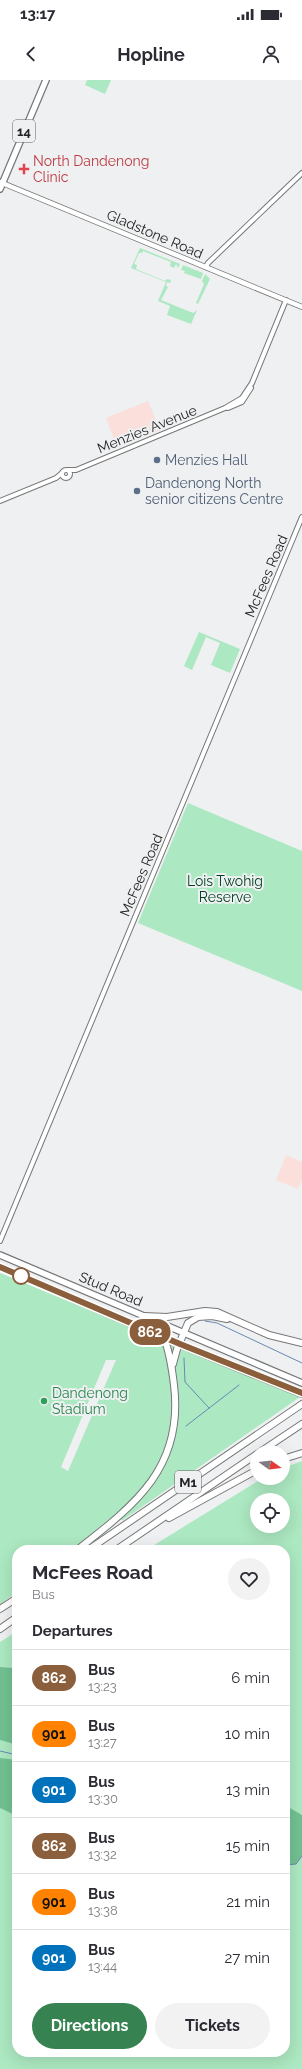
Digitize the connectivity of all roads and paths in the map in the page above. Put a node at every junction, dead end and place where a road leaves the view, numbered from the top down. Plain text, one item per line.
1 (46, 80) edge
2 (302, 173) edge
3 (1, 182) edge
4 (0, 189) edge
5 (206, 267) junction
6 (286, 300) junction
7 (302, 307) edge
8 (69, 473) junction
9 (63, 475) junction
10 (0, 501) edge
11 (302, 517) edge
12 (0, 1241) edge
13 (0, 1255) edge
14 (0, 1268) edge
15 (144, 1316) junction
16 (238, 1321) junction
17 (185, 1334) junction
18 (164, 1338) junction
19 (302, 1343) edge
20 (180, 1344) junction
21 (172, 1375) junction
22 (302, 1383) edge
23 (302, 1394) edge
24 (302, 1404) edge
25 (302, 1424) edge
26 (270, 1445) edge
27 (302, 1453) edge
28 (290, 1457) edge
29 (250, 1459) edge
30 (250, 1474) edge
31 (141, 1533) junction
32 (83, 1545) edge
33 (95, 1545) edge
34 (123, 1545) edge
35 (12, 1601) edge
36 (0, 1609) edge
37 (12, 1621) edge
38 (0, 1629) edge

1 - 3 main road, 14
2 - 5 street
3 - 4 main road, 14
3 - 5 main road, Gladstone Road
5 - 6 main road, Gladstone Road
6 - 7 main road, Gladstone Road
6 - 8 street, Menzies Avenue
8 - 9 street
8 - 9 street
9 - 10 street
11 - 12 street, McFees Road
13 - 15 main road, Stud Road
14 - 18 main road, Stud Road
15 - 16 highway
15 - 17 main road, Stud Road
16 - 17 highway
16 - 19 highway
17 - 20 highway
17 - 22 main road, Stud Road
18 - 20 main road, Stud Road
18 - 21 highway
20 - 21 highway
20 - 23 main road, Stud Road
21 - 32 highway
24 - 33 highway, M1
25 - 26 highway
27 - 28 highway
29 - 31 highway, M1
30 - 31 highway
31 - 34 highway, M1
35 - 36 highway
37 - 38 highway

